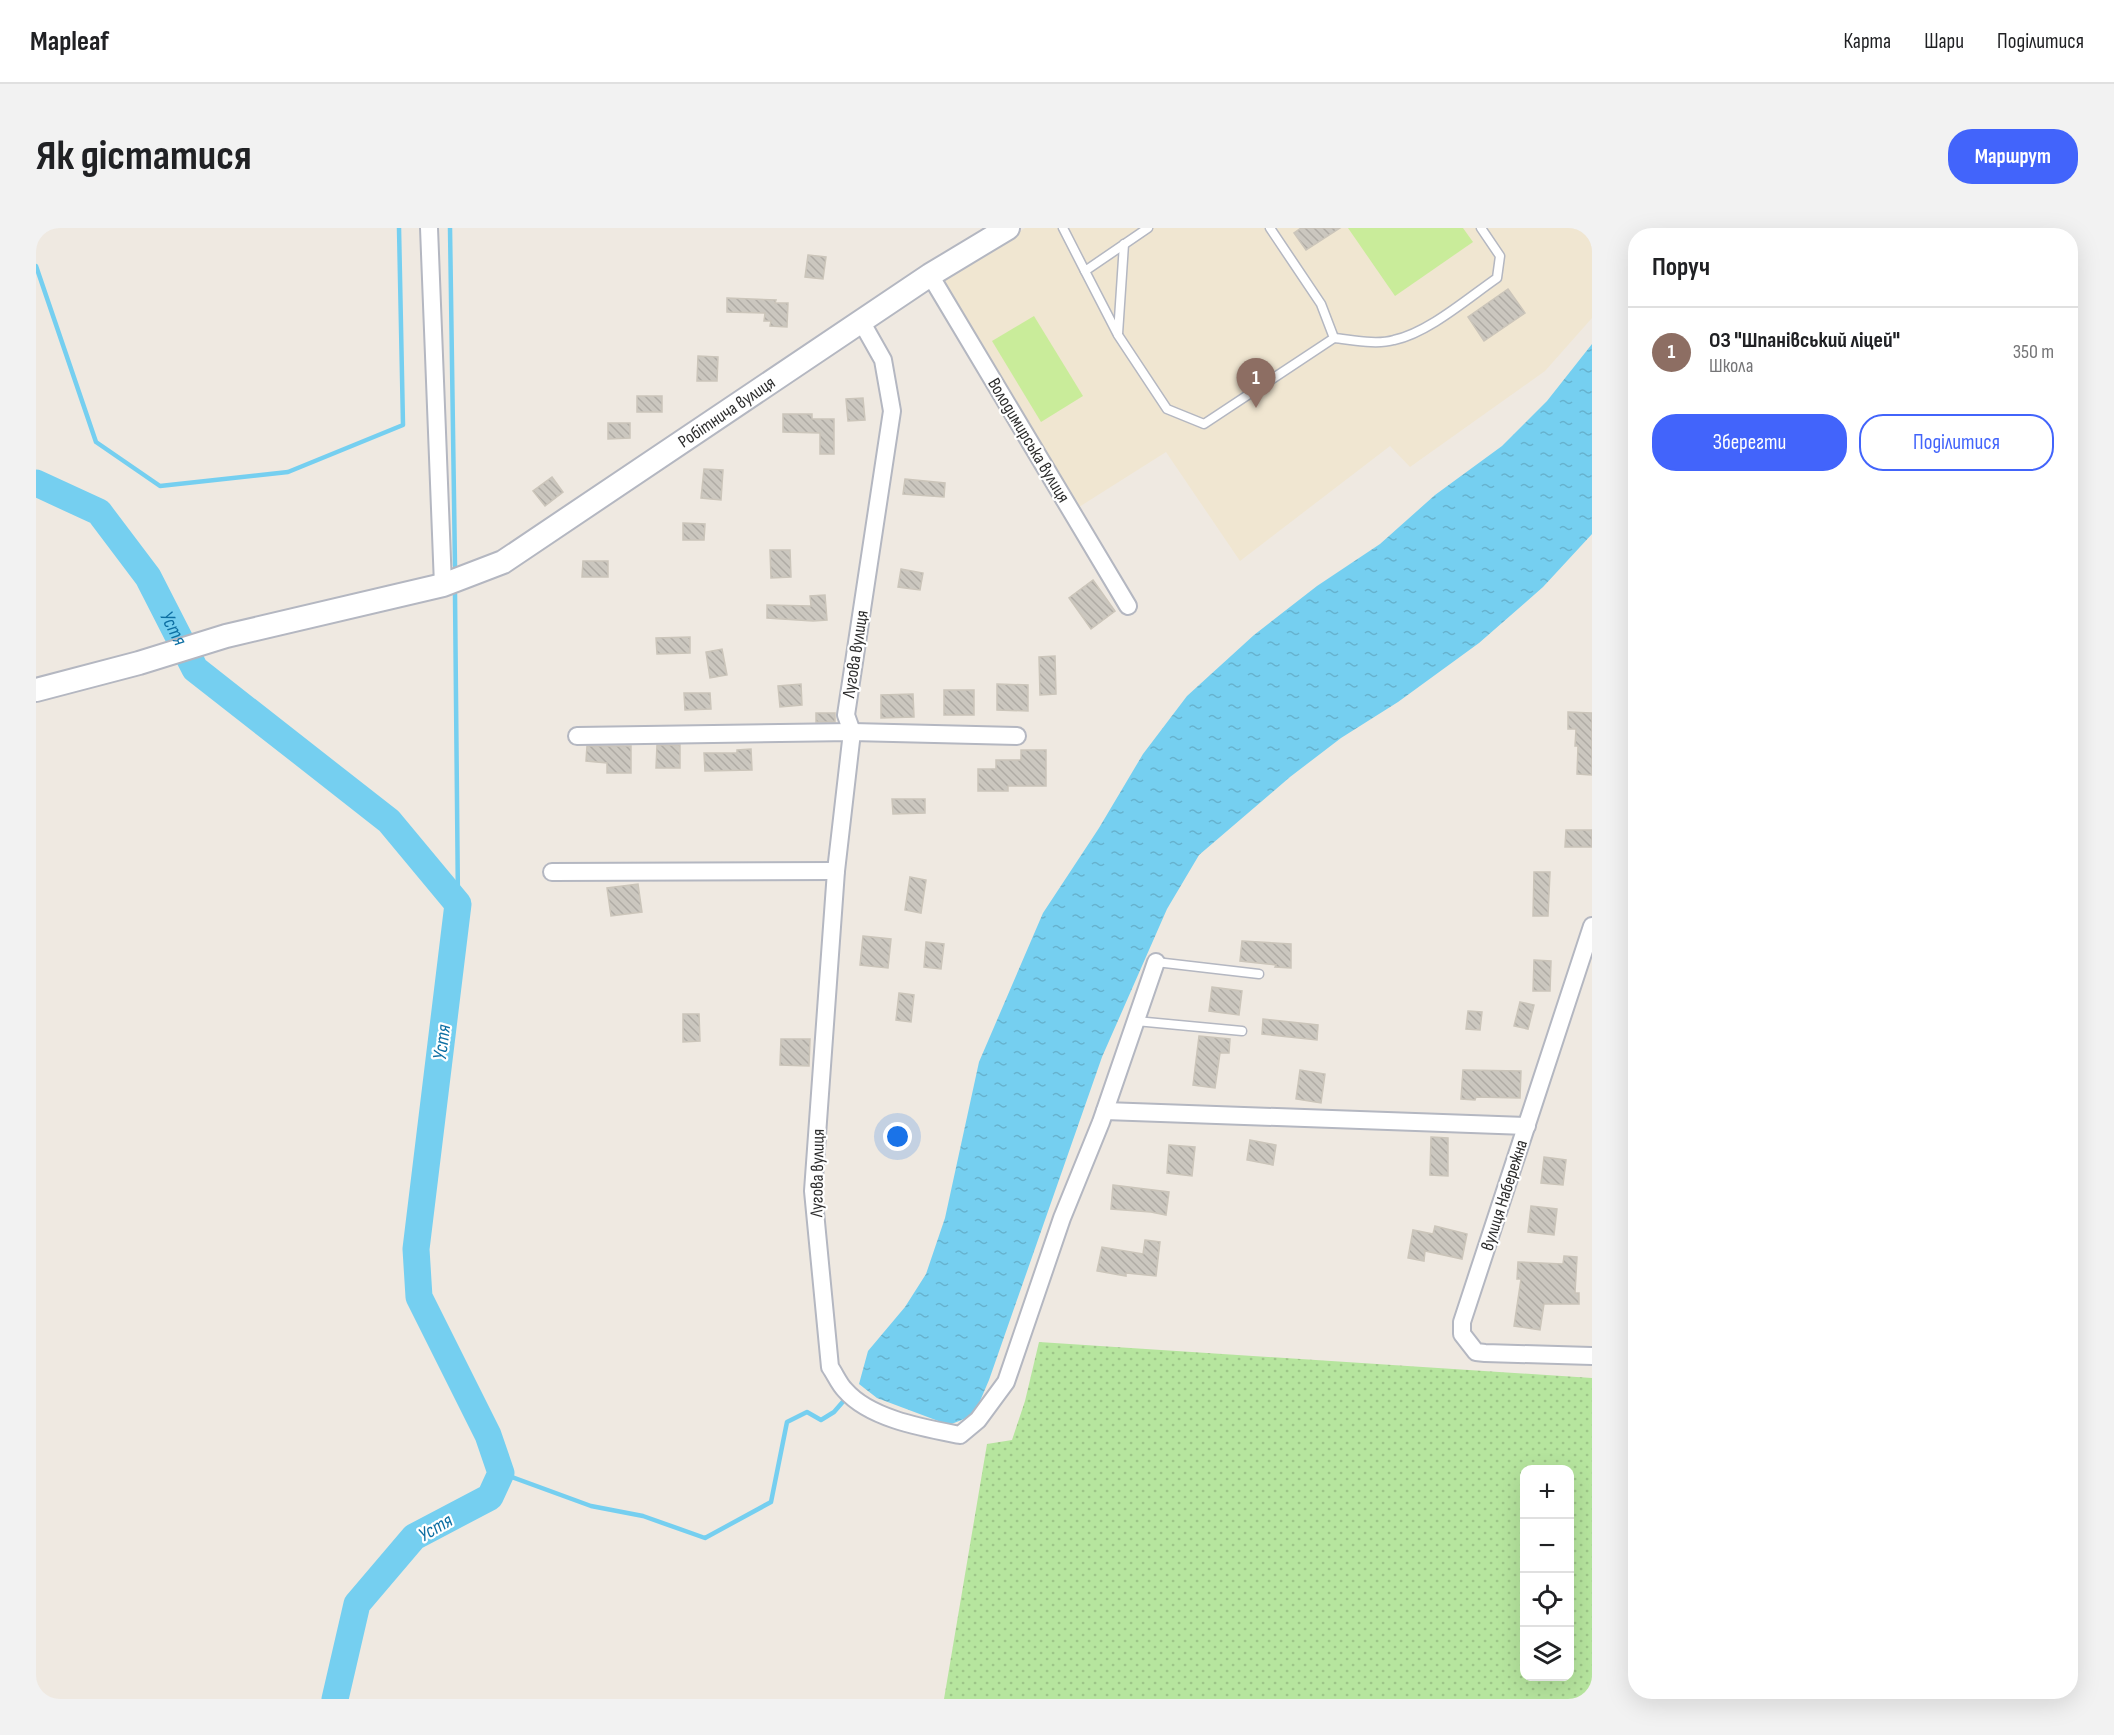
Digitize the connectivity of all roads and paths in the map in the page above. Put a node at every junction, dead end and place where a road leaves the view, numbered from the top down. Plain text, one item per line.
1 (429, 228) edge
2 (1008, 228) edge
3 (1063, 228) edge
4 (1148, 228) edge
5 (1270, 228) edge
6 (1481, 228) edge
7 (1124, 244) junction
8 (1085, 271) junction
9 (930, 274) junction
10 (861, 321) junction
11 (1118, 335) junction
12 (1334, 338) junction
13 (443, 585) junction
14 (1128, 606) dead end
15 (38, 689) edge
16 (852, 732) junction
17 (577, 735) dead end
18 (1017, 736) dead end
19 (836, 871) junction
20 (552, 872) dead end
21 (1592, 926) edge
22 (1156, 962) joint
23 (1259, 974) dead end
24 (1135, 1020) junction
25 (1242, 1032) dead end
26 (1105, 1111) junction
27 (1527, 1126) junction
28 (1592, 1356) edge

1 - 13 street
2 - 9 street, Робітнича вулиця
3 - 8 lane
4 - 7 lane
5 - 12 lane
6 - 12 lane
7 - 8 lane
7 - 11 lane
8 - 11 lane
9 - 10 street, Робітнича вулиця
9 - 14 street, Володимирська вулиця
10 - 13 street, Робітнича вулиця
10 - 16 street, Лугова вулиця
11 - 12 lane
13 - 15 street, Робітнича вулиця
16 - 17 street
16 - 18 street
16 - 19 street, Лугова вулиця
19 - 20 street
19 - 26 street, Лугова вулиця
21 - 27 street, вулиця Набережна
22 - 23 lane
22 - 24 street, Лугова вулиця
24 - 25 lane
24 - 26 street, Лугова вулиця
26 - 27 street
27 - 28 street, вулиця Набережна

